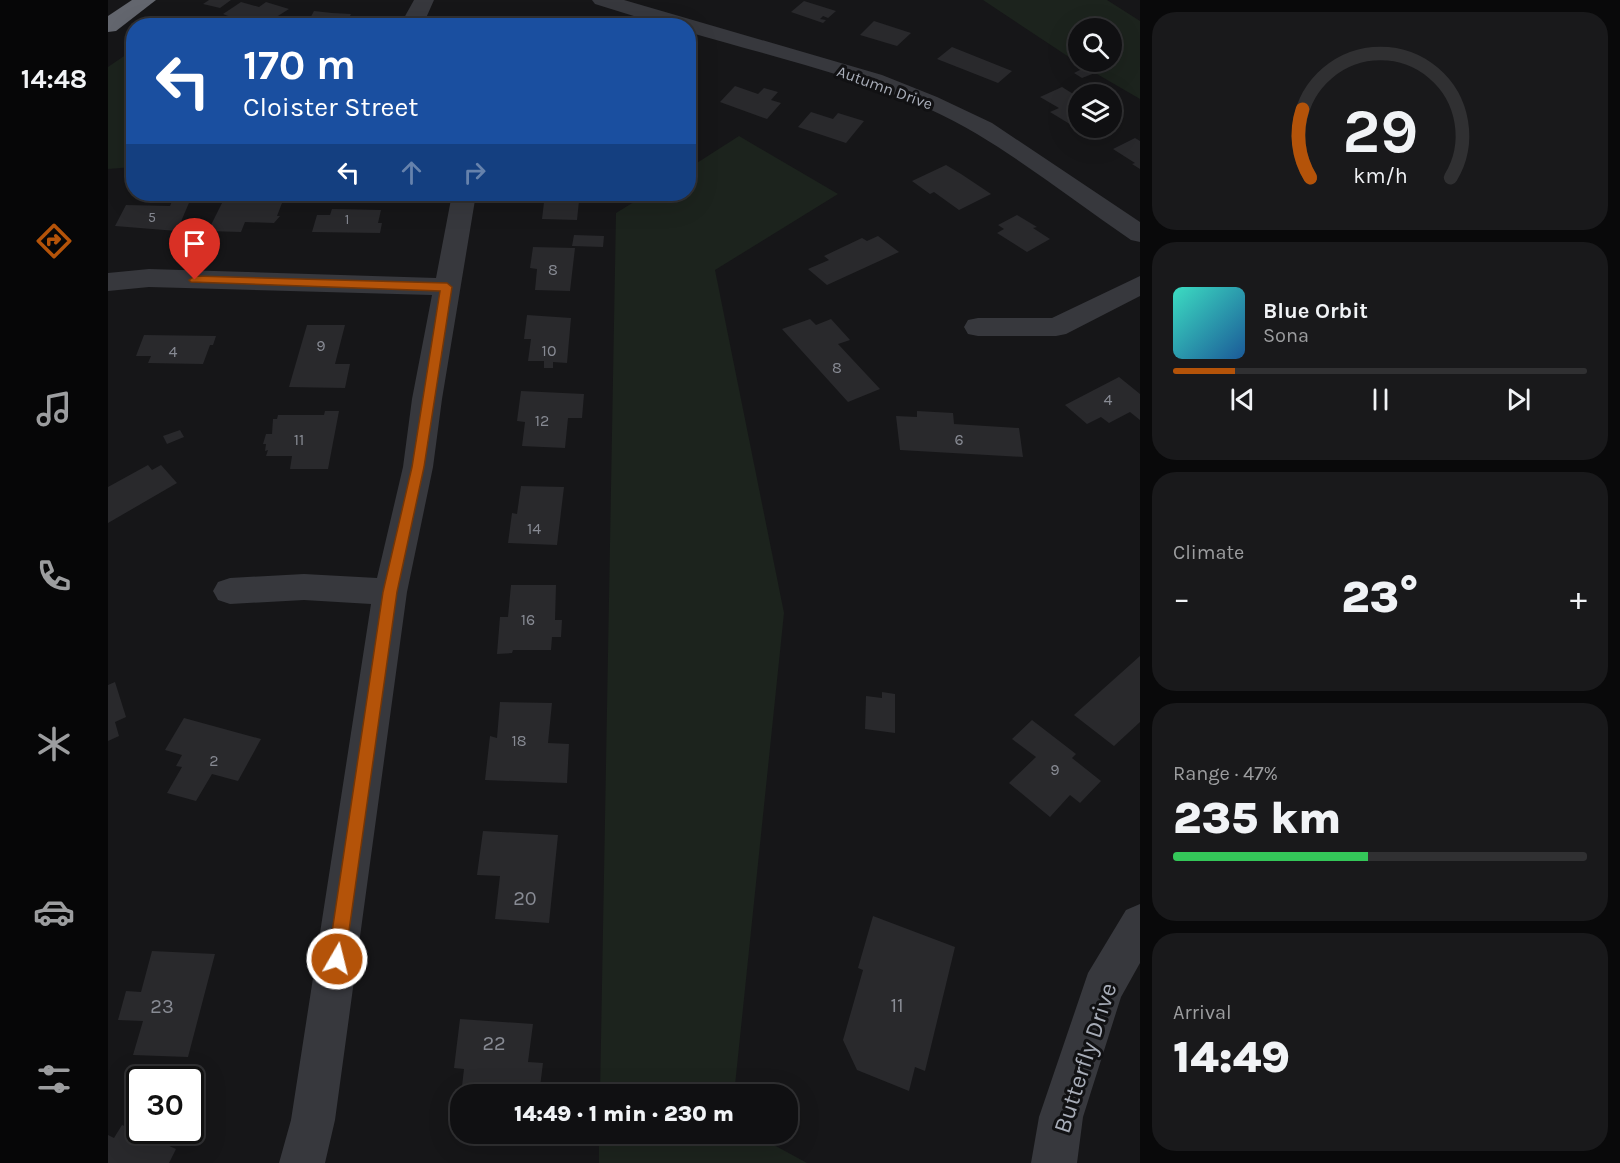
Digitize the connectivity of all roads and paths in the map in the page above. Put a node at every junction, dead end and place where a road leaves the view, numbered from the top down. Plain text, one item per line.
1 (124, 0) edge
2 (146, 0) edge
3 (424, 0) edge
4 (602, 0) edge
5 (108, 14) edge
6 (415, 18) edge
7 (663, 18) edge
8 (108, 26) edge
9 (696, 28) edge
10 (463, 201) edge
11 (1140, 234) edge
12 (108, 282) edge
13 (1140, 285) edge
14 (447, 287) junction
15 (978, 327) dead end
16 (230, 591) dead end
17 (390, 592) junction
18 (1140, 924) edge
19 (302, 1163) edge
20 (1054, 1163) edge

1 - 5 highway
2 - 8 highway
3 - 6 street
4 - 7 street, Autumn Drive
9 - 11 street, Autumn Drive
10 - 14 street
12 - 14 street
13 - 15 street
14 - 17 street
16 - 17 street
17 - 19 street
18 - 20 street, Butterfly Drive

